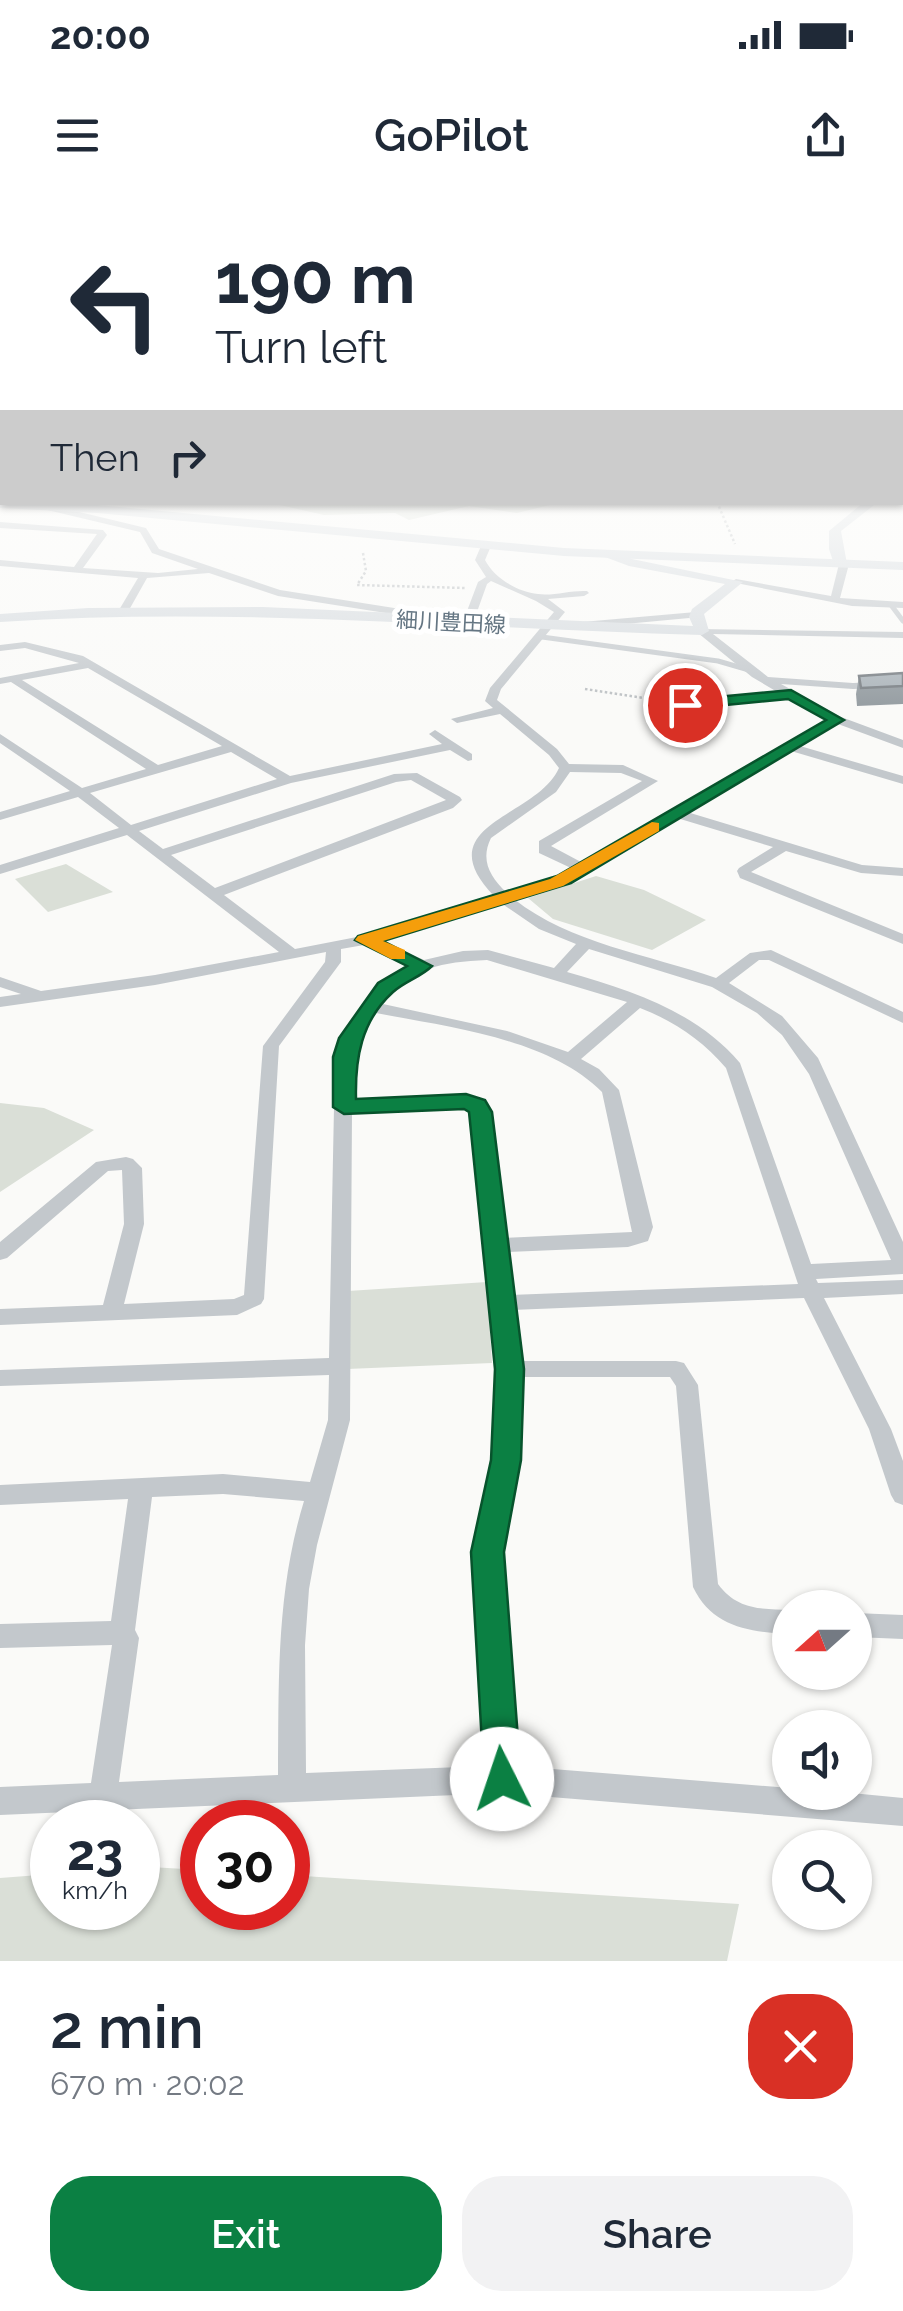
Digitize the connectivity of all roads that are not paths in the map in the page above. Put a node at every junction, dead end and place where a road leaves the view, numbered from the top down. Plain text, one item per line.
1 (92, 553) edge
2 (159, 553) edge
3 (483, 553) edge
4 (597, 553) edge
5 (837, 553) edge
6 (610, 554) junction
7 (0, 563) edge
8 (842, 564) junction
9 (903, 566) edge
10 (78, 568) junction
11 (210, 570) junction
12 (144, 575) junction
13 (490, 578) junction
14 (736, 582) junction
15 (584, 594) dead end
16 (538, 597) junction
17 (834, 600) junction
18 (897, 605) edge
19 (124, 610) junction
20 (696, 615) junction
21 (0, 618) edge
22 (903, 621) edge
23 (468, 623) junction
24 (567, 628) junction
25 (702, 631) junction
26 (546, 632) junction
27 (903, 635) edge
28 (0, 648) edge
29 (90, 664) junction
30 (752, 671) junction
31 (765, 679) junction
32 (6, 680) edge
33 (903, 684) edge
34 (791, 695) junction
35 (685, 705) road end
36 (498, 711) junction
37 (457, 720) dead end
38 (837, 720) junction
39 (434, 734) dead end
40 (0, 738) edge
41 (903, 744) edge
42 (451, 746) junction
43 (233, 747) junction
44 (789, 748) junction
45 (468, 757) dead end
46 (566, 768) junction
47 (157, 770) junction
48 (288, 780) junction
49 (903, 780) edge
50 (81, 792) junction
51 (676, 813) junction
52 (0, 816) edge
53 (129, 829) junction
54 (784, 846) junction
55 (161, 854) junction
56 (583, 868) junction
57 (0, 870) edge
58 (903, 872) edge
59 (213, 894) junction
60 (506, 898) junction
61 (903, 939) edge
62 (365, 940) junction
63 (588, 941) junction
64 (334, 945) junction
65 (289, 952) junction
66 (422, 966) junction
67 (556, 975) junction
68 (0, 982) edge
69 (718, 984) junction
70 (39, 995) junction
71 (0, 1002) edge
72 (637, 1002) junction
73 (373, 1007) junction
74 (903, 1018) edge
75 (572, 1059) junction
76 (344, 1107) junction
77 (495, 1245) junction
78 (0, 1253) edge
79 (903, 1266) edge
80 (807, 1281) junction
81 (903, 1287) edge
82 (502, 1303) junction
83 (112, 1312) junction
84 (0, 1317) edge
85 (340, 1366) junction
86 (509, 1369) junction
87 (0, 1378) edge
88 (141, 1490) junction
89 (317, 1492) junction
90 (0, 1495) edge
91 (903, 1495) edge
92 (772, 1621) edge
93 (872, 1625) edge
94 (903, 1626) edge
95 (122, 1633) junction
96 (0, 1636) edge
97 (502, 1779) junction
98 (292, 1788) junction
99 (103, 1795) junction
100 (0, 1802) edge
101 (903, 1812) edge

1 - 10 street
2 - 11 street
3 - 13 street
4 - 6 main road
5 - 8 main road
6 - 8 main road
6 - 14 main road
7 - 10 street
8 - 9 main road
8 - 17 street
10 - 12 street
11 - 12 street
11 - 23 street
12 - 19 street
13 - 16 street
13 - 23 street
14 - 17 street
14 - 20 main road
15 - 16 street
16 - 26 street
17 - 18 street
18 - 22 lane
19 - 21 main road, 細川豊田線
19 - 23 main road, 細川豊田線
20 - 24 street
20 - 25 main road
23 - 26 main road, 細川豊田線
24 - 25 main road, 細川豊田線
24 - 26 main road, 細川豊田線
25 - 27 street
25 - 30 street
26 - 30 lane
26 - 36 street
28 - 29 street
29 - 32 street
29 - 43 street
30 - 31 street
31 - 33 street
31 - 34 street
32 - 47 street
34 - 35 street
34 - 38 street
36 - 37 street
36 - 46 street
38 - 41 street
38 - 44 street
39 - 42 street
40 - 50 street
42 - 45 street
42 - 48 street
43 - 47 street
43 - 48 street
44 - 49 street
44 - 51 street
46 - 56 street
46 - 60 street
47 - 50 street
48 - 53 street
50 - 52 street
50 - 53 street
51 - 54 street
51 - 56 street
53 - 55 street
53 - 57 street
54 - 58 street
54 - 61 street
55 - 59 street
55 - 59 street
56 - 60 street
59 - 65 street
60 - 62 street
60 - 63 street
62 - 64 street
62 - 66 street
63 - 67 street
63 - 69 street
64 - 65 street
64 - 83 street
65 - 70 street
66 - 67 street
66 - 73 street
67 - 72 street
68 - 70 street
69 - 74 street
69 - 79 street
70 - 71 street
72 - 75 street
72 - 80 street
73 - 75 street
73 - 76 street
75 - 77 street
76 - 77 street
76 - 85 street
77 - 82 street
78 - 83 street
79 - 80 street
80 - 81 street
80 - 82 street
80 - 91 street
82 - 86 street
83 - 84 street
85 - 87 street
85 - 89 street
86 - 92 street
86 - 97 street
88 - 89 street
88 - 90 street
88 - 95 street
89 - 98 street
93 - 94 street
95 - 96 street
95 - 99 street
97 - 98 street
97 - 101 street
98 - 99 street
99 - 100 street

